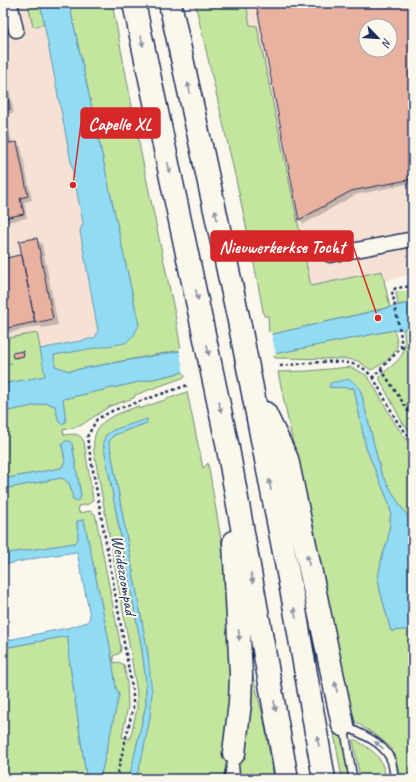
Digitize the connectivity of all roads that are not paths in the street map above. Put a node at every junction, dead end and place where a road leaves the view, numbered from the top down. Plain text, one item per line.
1 (10, 3) edge
2 (134, 3) edge
3 (170, 3) edge
4 (16, 30) dead end
5 (413, 239) edge
6 (330, 255) dead end
7 (249, 374) junction
8 (228, 443) junction
9 (344, 725) junction
10 (234, 753) junction
11 (228, 779) edge
12 (236, 779) edge
13 (287, 779) edge
14 (324, 779) edge
15 (354, 779) edge
16 (394, 779) edge

1 - 4 street
2 -> 8 highway
7 -> 3 highway
5 - 6 street
9 -> 7 highway
14 -> 7 highway
8 -> 10 highway
8 -> 13 highway
9 - 15 lane
16 -> 9 lane
10 - 11 lane
10 - 12 lane

